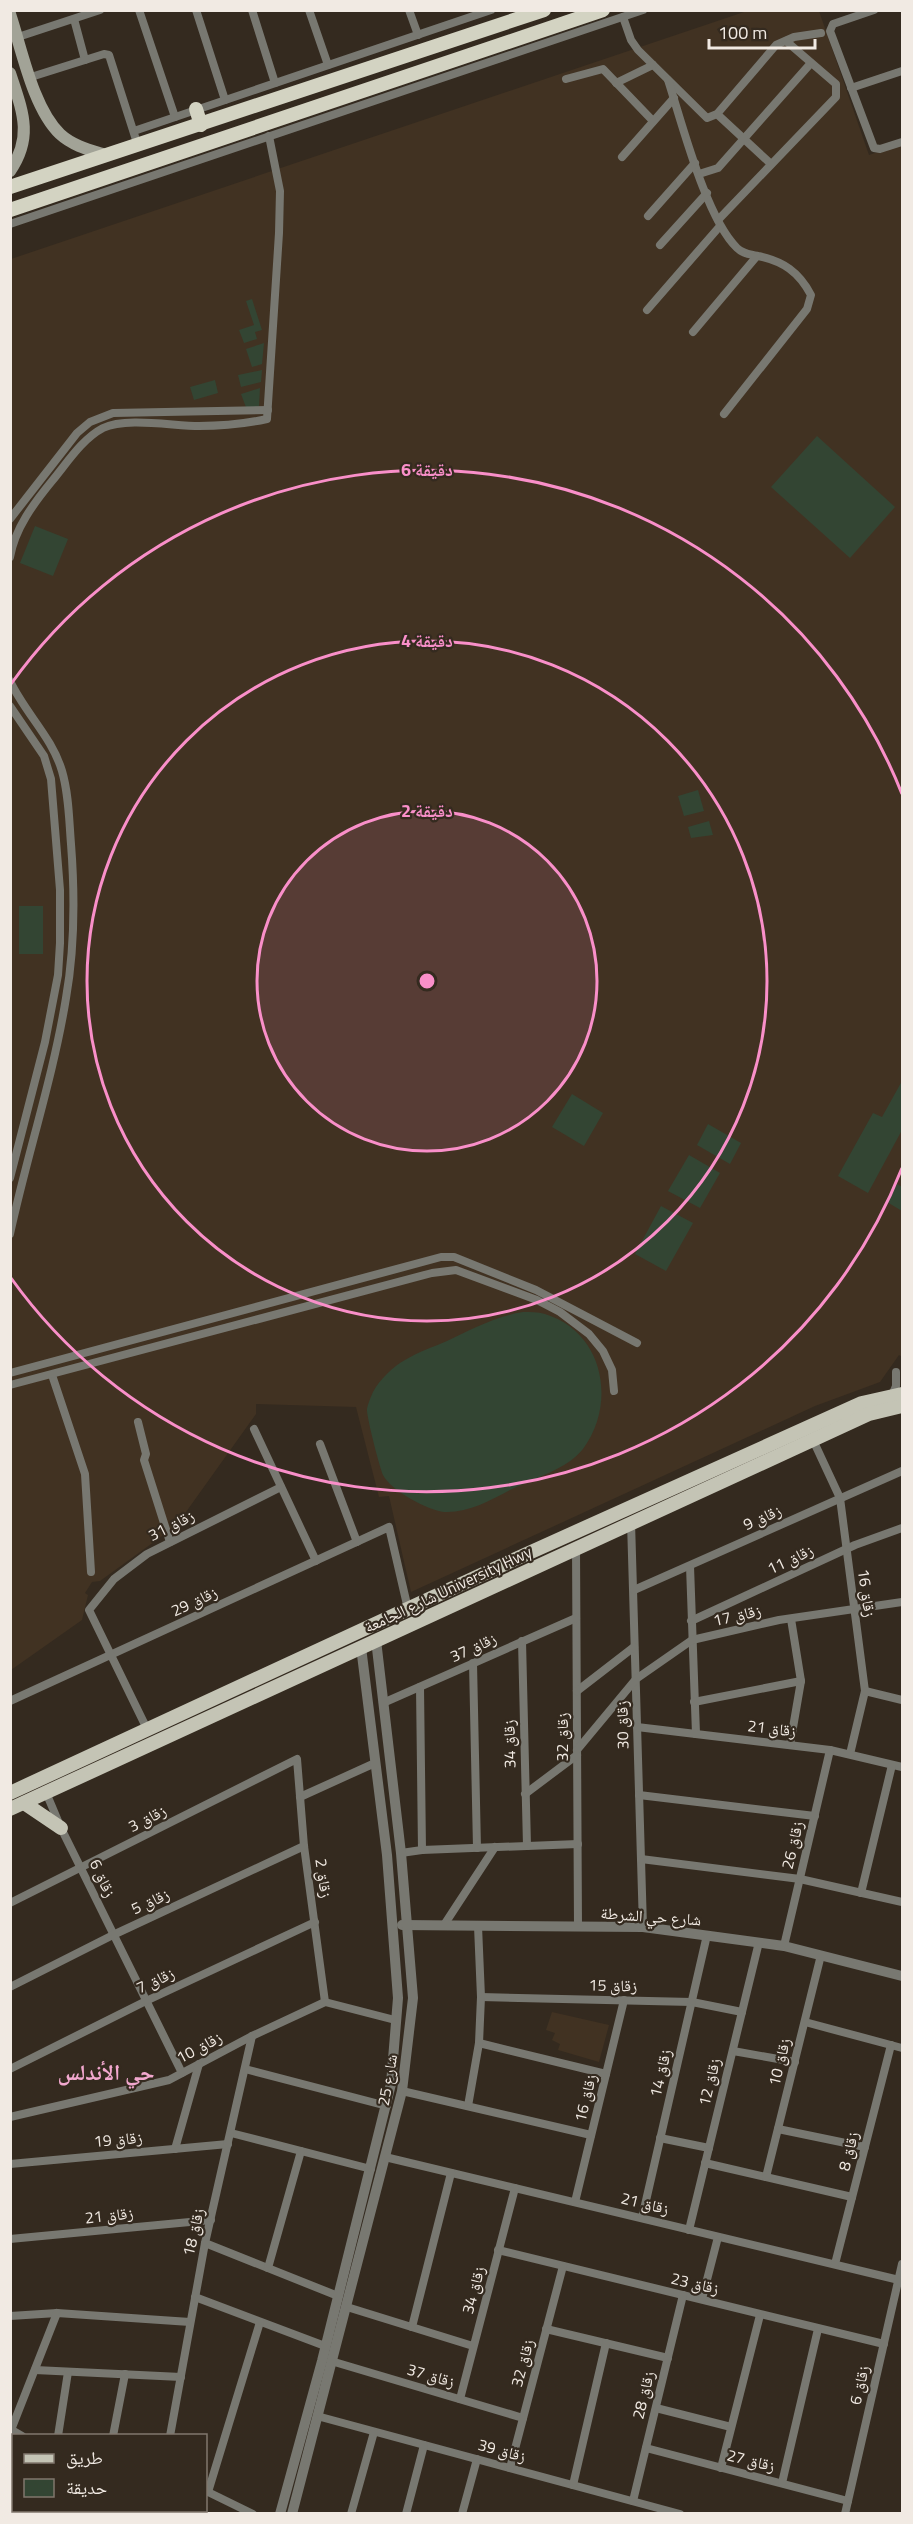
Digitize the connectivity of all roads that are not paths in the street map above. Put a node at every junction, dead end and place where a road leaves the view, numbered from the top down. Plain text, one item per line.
1 (100, 10) edge
2 (139, 10) edge
3 (196, 10) edge
4 (252, 10) edge
5 (309, 10) edge
6 (409, 10) edge
7 (491, 10) edge
8 (544, 10) edge
9 (603, 10) edge
10 (643, 10) edge
11 (874, 10) edge
12 (10, 14) edge
13 (622, 17) junction
14 (74, 19) junction
15 (820, 33) dead end
16 (418, 35) junction
17 (18, 37) junction
18 (786, 41) junction
19 (423, 51) junction
20 (85, 60) junction
21 (811, 63) junction
22 (328, 65) junction
23 (653, 65) junction
24 (428, 68) junction
25 (903, 71) edge
26 (31, 77) junction
27 (12, 79) edge
28 (566, 79) dead end
29 (668, 80) junction
30 (274, 83) junction
31 (616, 83) junction
32 (851, 88) junction
33 (10, 97) edge
34 (674, 98) junction
35 (225, 100) junction
36 (196, 109) junction
37 (717, 114) junction
38 (175, 117) junction
39 (653, 121) junction
40 (201, 125) junction
41 (276, 130) junction
42 (134, 131) junction
43 (745, 140) junction
44 (903, 141) edge
45 (138, 146) junction
46 (106, 155) junction
47 (622, 157) dead end
48 (695, 163) junction
49 (771, 164) junction
50 (10, 171) edge
51 (699, 174) junction
52 (10, 187) edge
53 (707, 193) junction
54 (10, 210) edge
55 (648, 216) dead end
56 (719, 223) junction
57 (10, 224) edge
58 (660, 245) dead end
59 (757, 256) junction
60 (647, 310) dead end
61 (693, 332) dead end
62 (724, 414) dead end
63 (268, 415) junction
64 (10, 519) edge
65 (14, 530) edge
66 (10, 557) edge
67 (10, 681) edge
68 (10, 706) edge
69 (60, 890) junction
70 (75, 890) junction
71 (10, 1178) edge
72 (10, 1234) edge
73 (637, 1343) dead end
74 (10, 1373) edge
75 (52, 1375) junction
76 (903, 1375) edge
77 (10, 1385) edge
78 (614, 1391) dead end
79 (897, 1395) edge
80 (903, 1406) edge
81 (138, 1422) dead end
82 (254, 1430) dead end
83 (813, 1440) junction
84 (320, 1444) dead end
85 (903, 1471) edge
86 (281, 1487) junction
87 (840, 1498) junction
88 (664, 1499) junction
89 (631, 1522) junction
90 (903, 1528) edge
91 (170, 1542) junction
92 (357, 1542) junction
93 (576, 1547) junction
94 (846, 1550) junction
95 (316, 1561) junction
96 (690, 1566) junction
97 (91, 1572) dead end
98 (634, 1590) junction
99 (903, 1602) edge
100 (855, 1608) junction
101 (408, 1609) junction
102 (576, 1618) junction
103 (791, 1619) junction
104 (691, 1621) junction
105 (376, 1640) junction
106 (692, 1640) junction
107 (522, 1641) junction
108 (361, 1647) junction
109 (634, 1647) junction
110 (111, 1656) junction
111 (473, 1663) junction
112 (636, 1679) junction
113 (801, 1681) junction
114 (420, 1687) junction
115 (577, 1691) junction
116 (865, 1691) junction
117 (903, 1700) edge
118 (10, 1701) edge
119 (694, 1702) junction
120 (383, 1703) junction
121 (637, 1727) junction
122 (147, 1729) junction
123 (696, 1734) junction
124 (790, 1745) junction
125 (830, 1750) junction
126 (577, 1752) junction
127 (850, 1754) junction
128 (297, 1759) joint
129 (375, 1763) junction
130 (892, 1765) junction
131 (903, 1767) edge
132 (43, 1785) junction
133 (10, 1793) edge
134 (525, 1794) junction
135 (639, 1795) junction
136 (300, 1797) junction
137 (17, 1806) edge
138 (815, 1816) junction
139 (61, 1828) junction
140 (578, 1844) junction
141 (304, 1845) junction
142 (527, 1846) junction
143 (495, 1847) junction
144 (477, 1848) junction
145 (422, 1850) junction
146 (401, 1853) junction
147 (641, 1859) junction
148 (82, 1868) junction
149 (800, 1879) junction
150 (861, 1893) junction
151 (903, 1902) edge
152 (10, 1903) edge
153 (315, 1922) junction
154 (408, 1925) junction
155 (444, 1925) junction
156 (393, 1926) junction
157 (478, 1926) junction
158 (578, 1927) junction
159 (643, 1927) junction
160 (113, 1935) junction
161 (707, 1935) junction
162 (759, 1942) junction
163 (784, 1946) junction
164 (821, 1955) junction
165 (903, 1976) edge
166 (10, 1987) edge
167 (481, 1997) junction
168 (624, 2000) junction
169 (146, 2001) junction
170 (325, 2002) junction
171 (692, 2002) junction
172 (742, 2012) junction
173 (395, 2020) junction
174 (805, 2022) junction
175 (252, 2036) junction
176 (479, 2043) junction
177 (891, 2045) junction
178 (903, 2048) edge
179 (733, 2051) junction
180 (795, 2062) junction
181 (200, 2064) junction
182 (10, 2069) edge
183 (245, 2069) junction
184 (182, 2073) junction
185 (606, 2074) junction
186 (402, 2091) junction
187 (387, 2106) junction
188 (468, 2106) junction
189 (10, 2117) edge
190 (778, 2129) junction
191 (231, 2133) junction
192 (591, 2134) junction
193 (660, 2138) junction
194 (228, 2144) junction
195 (865, 2147) junction
196 (709, 2148) junction
197 (175, 2149) junction
198 (301, 2151) junction
199 (385, 2157) junction
200 (705, 2163) junction
201 (10, 2164) edge
202 (371, 2169) junction
203 (451, 2173) junction
204 (766, 2177) junction
205 (515, 2188) junction
206 (852, 2197) junction
207 (574, 2202) junction
208 (642, 2218) junction
209 (211, 2220) junction
210 (689, 2230) junction
211 (718, 2236) junction
212 (10, 2239) edge
213 (205, 2242) junction
214 (498, 2250) junction
215 (835, 2264) junction
216 (903, 2264) edge
217 (563, 2266) junction
218 (268, 2268) junction
219 (899, 2280) junction
220 (683, 2295) junction
221 (338, 2296) junction
222 (195, 2297) junction
223 (702, 2300) junction
224 (347, 2307) junction
225 (57, 2313) junction
226 (760, 2315) junction
227 (10, 2316) edge
228 (337, 2321) junction
229 (189, 2322) junction
230 (260, 2322) junction
231 (412, 2327) junction
232 (818, 2328) junction
233 (546, 2329) junction
234 (606, 2343) junction
235 (884, 2344) junction
236 (325, 2346) junction
237 (473, 2346) junction
238 (668, 2358) junction
239 (331, 2361) junction
240 (35, 2370) junction
241 (69, 2372) junction
242 (124, 2374) junction
243 (181, 2377) junction
244 (459, 2399) junction
245 (656, 2408) junction
246 (317, 2416) junction
247 (523, 2418) junction
248 (731, 2427) junction
249 (11, 2429) edge
250 (374, 2432) junction
251 (58, 2434) edge
252 (113, 2434) edge
253 (170, 2434) edge
254 (424, 2445) junction
255 (646, 2448) junction
256 (477, 2459) junction
257 (510, 2468) junction
258 (721, 2468) junction
259 (782, 2483) junction
260 (573, 2485) junction
261 (207, 2492) edge
262 (633, 2501) junction
263 (848, 2501) junction
264 (677, 2513) edge
265 (253, 2514) edge
266 (280, 2514) edge
267 (291, 2514) edge
268 (351, 2514) edge
269 (406, 2514) edge
270 (462, 2514) edge
271 (845, 2514) edge

1 - 14 street
2 - 38 street
3 - 35 street
4 - 30 street
5 - 22 street
6 - 16 street
7 - 16 street
8 - 19 highway
9 - 24 highway
10 - 13 street
11 - 32 street
12 - 17 main road
13 - 23 street
13 - 41 street
14 - 17 street
14 - 20 street
15 - 18 street
16 - 22 street
17 - 26 main road
18 - 21 street
18 - 37 street
19 - 24 highway
19 - 40 highway
20 - 26 street
20 - 42 street
21 - 43 street
21 - 49 street
22 - 30 street
23 - 29 street
23 - 31 street
24 - 41 highway
25 - 32 street
26 - 46 main road
27 - 33 street
27 - 50 main road
28 - 31 street
29 - 34 street
29 - 37 street
30 - 35 street
31 - 39 street
32 - 44 street
34 - 39 street
34 - 48 street
35 - 36 street
36 - 38 street
36 - 40 highway
37 - 43 street
38 - 42 street
39 - 47 street
40 - 45 highway
41 - 54 highway
41 - 57 street
41 - 63 street
42 - 45 street
43 - 49 street
43 - 51 street
45 - 46 highway
46 - 52 highway
48 - 51 street
48 - 55 street
49 - 56 street
51 - 53 street
53 - 56 street
53 - 58 street
56 - 59 street
56 - 60 street
59 - 61 street
59 - 62 street
63 - 64 street
63 - 65 street
65 - 66 street
67 - 70 street
68 - 69 street
69 - 70 street
69 - 71 street
70 - 72 street
73 - 74 street
75 - 77 street
75 - 78 street
75 - 97 street
76 - 79 street
79 - 88 main road, شارع الجامعة University Hwy
80 - 83 main road, شارع الجامعة University Hwy
81 - 91 street
82 - 86 street
83 - 87 street, زقاق 16
83 - 88 main road, شارع الجامعة University Hwy
84 - 92 street
85 - 87 street, زقاق 9
86 - 91 street, زقاق 31
86 - 95 street
87 - 94 street, زقاق 16
87 - 96 street, زقاق 9
88 - 89 main road, شارع الجامعة University Hwy
88 - 101 main road, شارع الجامعة University Hwy
89 - 93 main road, شارع الجامعة University Hwy
89 - 98 street, زقاق 30
90 - 94 street, زقاق 11
91 - 110 street, زقاق 31
92 - 95 street, زقاق 29
92 - 101 street, زقاق 29
93 - 102 street, زقاق 32
93 - 105 main road, شارع الجامعة University Hwy
94 - 100 street, زقاق 16
94 - 104 street, زقاق 11
95 - 110 street, زقاق 29
96 - 98 street, زقاق 9
96 - 104 street
98 - 109 street, زقاق 30
99 - 100 street, زقاق 17
100 - 103 street, زقاق 17
100 - 116 street, زقاق 16
101 - 122 main road, شارع الجامعة University Hwy
102 - 107 street, زقاق 37
102 - 115 street, زقاق 32
103 - 106 street, زقاق 17
103 - 113 street
104 - 106 street
105 - 108 main road, شارع الجامعة University Hwy
105 - 120 street, شارع 25
106 - 112 street, زقاق 17
106 - 119 street
107 - 111 street, زقاق 37
107 - 134 street, زقاق 34
108 - 129 street, شارع 25
108 - 132 main road, شارع الجامعة University Hwy
109 - 112 street, زقاق 30
109 - 115 street
110 - 118 street, زقاق 29
110 - 122 street
111 - 114 street, زقاق 37
111 - 144 street
112 - 121 street, زقاق 30
112 - 126 street, زقاق 17
113 - 119 street
113 - 124 street
114 - 120 street, زقاق 37
114 - 145 street
115 - 126 street, زقاق 32
116 - 117 street
116 - 127 street, زقاق 16
119 - 123 street
120 - 146 street, شارع 25
121 - 123 street, زقاق 21
121 - 135 street, زقاق 30
122 - 132 main road, شارع الجامعة University Hwy
123 - 124 street, زقاق 21
124 - 125 street, زقاق 21
125 - 127 street, زقاق 21
125 - 138 street, زقاق 26
126 - 134 street, زقاق 17
126 - 140 street, زقاق 32
127 - 130 street, زقاق 21
128 - 136 street, زقاق 2
128 - 148 street, زقاق 3
129 - 136 street
129 - 156 street, شارع 25
130 - 131 street, زقاق 21
130 - 150 street
132 - 133 main road, شارع الجامعة University Hwy
132 - 137 main road, شارع الجامعة University Hwy
132 - 139 street, زقاق 6
134 - 142 street, زقاق 34
135 - 138 street
135 - 147 street, زقاق 30
136 - 141 street, زقاق 2
137 - 139 main road
138 - 149 street, زقاق 26
139 - 148 street, زقاق 6
140 - 142 street
140 - 158 street, زقاق 32
141 - 153 street, زقاق 2
141 - 160 street, زقاق 5
142 - 143 street
143 - 144 street
143 - 155 street
144 - 145 street
145 - 146 street
146 - 154 street, شارع 25
147 - 149 street
147 - 159 street, زقاق 30
148 - 152 street, زقاق 3
148 - 160 street, زقاق 6
149 - 150 street
149 - 163 street, زقاق 26
150 - 151 street
153 - 169 street, زقاق 7
153 - 170 street, زقاق 2
154 - 155 street, شارع حي الشرطة
154 - 156 street, شارع حي الشرطة
154 - 186 street, شارع 25
155 - 157 street, شارع حي الشرطة
156 - 173 street, شارع 25
157 - 158 street, شارع حي الشرطة
157 - 167 street
158 - 159 street, شارع حي الشرطة
159 - 161 street, شارع حي الشرطة
160 - 166 street, زقاق 5
160 - 169 street, زقاق 6
161 - 162 street, شارع حي الشرطة
161 - 171 street, زقاق 14
162 - 163 street, شارع حي الشرطة
162 - 172 street, زقاق 12
163 - 164 street, شارع حي الشرطة
164 - 165 street, شارع حي الشرطة
164 - 174 street, زقاق 10
167 - 168 street, زقاق 15
167 - 176 street
168 - 171 street, زقاق 15
168 - 185 street, زقاق 16
169 - 182 street, زقاق 7
169 - 184 street, زقاق 6
170 - 173 street
170 - 175 street, زقاق 10
171 - 172 street, زقاق 15
171 - 193 street, زقاق 14
172 - 179 street, زقاق 12
173 - 187 street, شارع 25
174 - 177 street
174 - 180 street, زقاق 10
175 - 181 street, زقاق 10
175 - 183 street, زقاق 18
176 - 185 street
176 - 188 street
177 - 178 street
177 - 195 street, زقاق 8
179 - 180 street
179 - 196 street, زقاق 12
180 - 190 street, زقاق 10
181 - 184 street, زقاق 10
181 - 197 street
183 - 187 street
183 - 191 street, زقاق 18
184 - 189 street, زقاق 10
185 - 192 street, زقاق 16
186 - 188 street
186 - 199 street, شارع 25
187 - 202 street, شارع 25
188 - 192 street
190 - 195 street
190 - 204 street, زقاق 10
191 - 194 street, زقاق 18
191 - 198 street
192 - 207 street, زقاق 16
193 - 196 street
193 - 208 street, زقاق 14
194 - 197 street, زقاق 19
194 - 209 street, زقاق 18
195 - 206 street, زقاق 8
196 - 200 street, زقاق 12
197 - 201 street, زقاق 19
198 - 202 street
198 - 218 street
199 - 203 street, زقاق 21
199 - 224 street, شارع 25
200 - 204 street
200 - 210 street, زقاق 12
202 - 221 street, شارع 25
203 - 205 street, زقاق 21
203 - 231 street
204 - 206 street
205 - 207 street, زقاق 21
205 - 214 street, زقاق 34
206 - 215 street, زقاق 8
207 - 208 street, زقاق 21
208 - 210 street, زقاق 21
209 - 212 street, زقاق 21
209 - 213 street, زقاق 18
210 - 211 street, زقاق 21
211 - 215 street, زقاق 21
211 - 223 street
213 - 218 street
213 - 222 street, زقاق 18
214 - 217 street, زقاق 23
214 - 237 street, زقاق 34
215 - 219 street, زقاق 21
216 - 219 street, زقاق 6
217 - 220 street, زقاق 23
217 - 233 street, زقاق 32
218 - 221 street
219 - 235 street, زقاق 6
220 - 223 street, زقاق 23
220 - 238 street, زقاق 28
221 - 228 street, شارع 25
222 - 229 street, زقاق 18
222 - 230 street
223 - 226 street, زقاق 23
224 - 228 street, شارع 25
224 - 231 street
225 - 227 street
225 - 229 street
225 - 240 street
226 - 232 street, زقاق 23
226 - 248 street
228 - 236 street, شارع 25
228 - 239 street, شارع 25
229 - 243 street, زقاق 18
230 - 236 street
230 - 261 street
231 - 237 street
232 - 235 street, زقاق 23
232 - 259 street
233 - 234 street
233 - 247 street, زقاق 32
234 - 238 street
234 - 260 street
235 - 263 street, زقاق 6
236 - 266 street, شارع 25
237 - 244 street, زقاق 34
238 - 245 street, زقاق 28
239 - 244 street, زقاق 37
239 - 246 street, شارع 25
240 - 241 street
240 - 249 street
241 - 242 street
241 - 251 street
242 - 243 street
242 - 252 street
243 - 253 street, زقاق 18
244 - 247 street, زقاق 37
245 - 248 street
245 - 255 street, زقاق 28
246 - 250 street, زقاق 39
246 - 267 street, شارع 25
247 - 257 street, زقاق 32
248 - 258 street
250 - 254 street, زقاق 39
250 - 268 street
254 - 256 street, زقاق 39
254 - 269 street
255 - 258 street, زقاق 27
255 - 262 street, زقاق 28
256 - 257 street, زقاق 39
256 - 270 street
257 - 260 street, زقاق 39
258 - 259 street, زقاق 27
259 - 263 street, زقاق 27
260 - 262 street, زقاق 39
261 - 265 street
262 - 264 street, زقاق 39
263 - 271 street, زقاق 6

